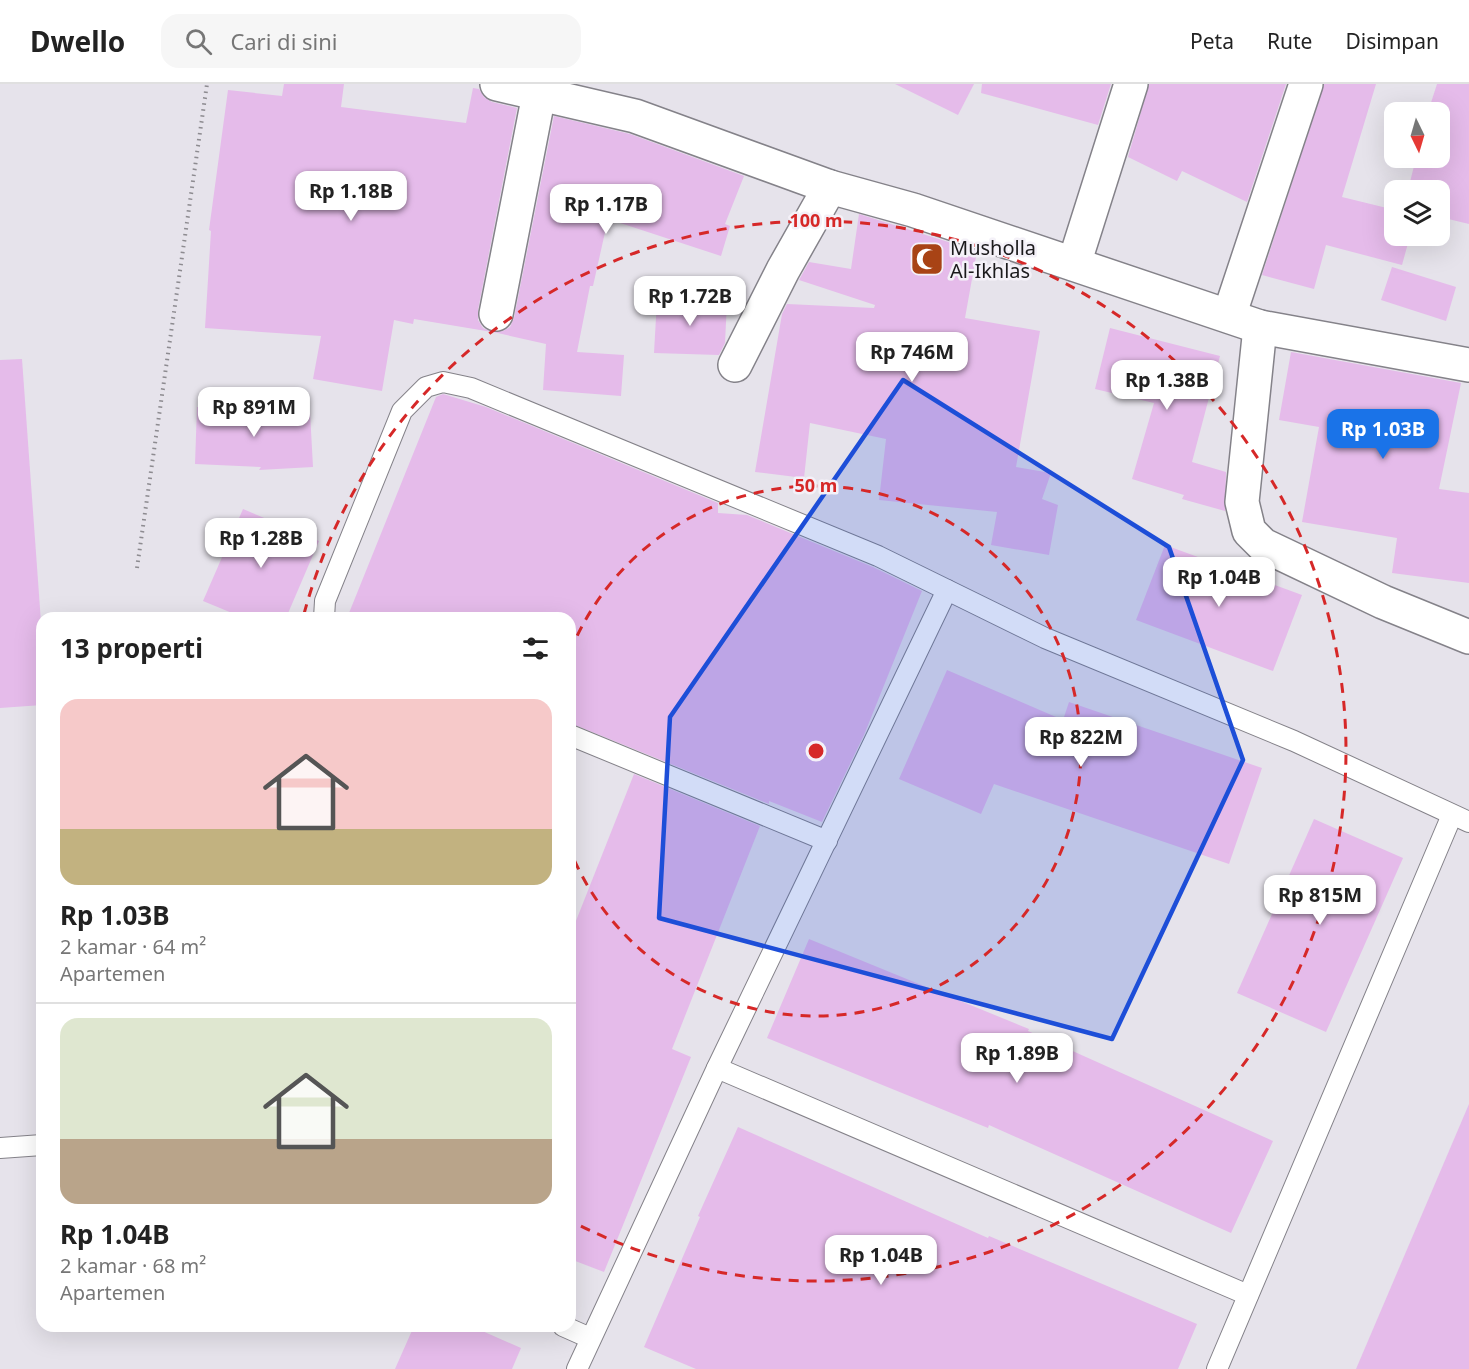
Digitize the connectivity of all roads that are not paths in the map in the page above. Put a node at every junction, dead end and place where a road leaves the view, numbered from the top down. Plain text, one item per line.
1 (498, 84) edge
2 (1131, 84) edge
3 (1306, 84) edge
4 (540, 89) edge
5 (830, 187) junction
6 (1074, 264) junction
7 (496, 314) dead end
8 (1229, 316) junction
9 (1260, 327) junction
10 (1469, 364) edge
11 (735, 365) dead end
12 (947, 590) junction
13 (325, 612) edge
14 (1469, 638) edge
15 (576, 737) edge
16 (1461, 818) edge
17 (827, 840) junction
18 (717, 1068) junction
19 (36, 1145) edge
20 (0, 1148) edge
21 (1248, 1295) junction
22 (576, 1332) edge
23 (590, 1338) junction
24 (576, 1369) edge
25 (1217, 1369) edge

1 - 4 street
2 - 6 street
3 - 8 street
4 - 5 street
4 - 7 street
5 - 6 street
5 - 11 street
6 - 8 street
8 - 9 street
9 - 10 street
9 - 14 street
12 - 13 lane
12 - 16 lane
12 - 17 lane
15 - 17 lane
16 - 21 lane
17 - 18 lane
18 - 21 lane
18 - 23 lane
19 - 20 lane
21 - 25 lane
22 - 23 lane
23 - 24 lane

